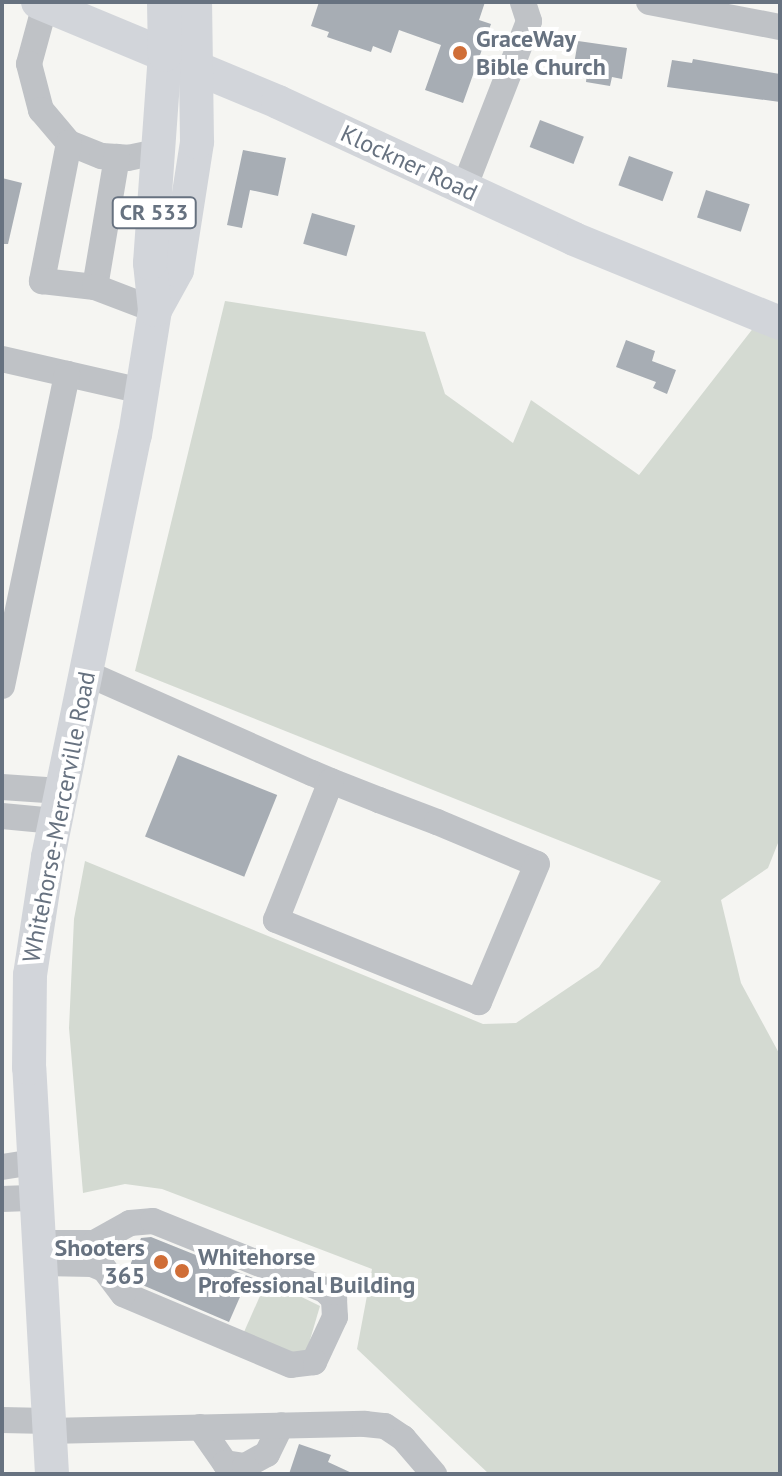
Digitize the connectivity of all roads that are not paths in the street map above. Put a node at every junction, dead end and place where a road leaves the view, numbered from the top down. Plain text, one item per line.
1 (164, 2) edge
2 (195, 2) edge
3 (523, 2) edge
4 (649, 2) edge
5 (41, 4) edge
6 (780, 27) edge
7 (165, 55) junction
8 (199, 69) junction
9 (69, 143) junction
10 (160, 151) junction
11 (117, 157) junction
12 (464, 188) junction
13 (95, 287) junction
14 (155, 310) junction
15 (780, 323) edge
16 (2, 359) edge
17 (67, 374) junction
18 (142, 391) junction
19 (86, 673) junction
20 (2, 686) edge
21 (331, 781) junction
22 (2, 787) edge
23 (58, 806) junction
24 (2, 816) edge
25 (18, 1164) edge
26 (36, 1198) junction
27 (2, 1199) edge
28 (108, 1238) junction
29 (41, 1253) junction
30 (104, 1269) junction
31 (2, 1420) edge
32 (281, 1425) junction
33 (48, 1426) junction
34 (200, 1427) junction
35 (52, 1474) edge
36 (434, 1474) edge

1 - 7 main road, Whitehorse-Mercerville Road / CR 533
2 - 8 main road, Whitehorse-Mercerville Road / CR 533
3 - 12 street
4 - 6 street
5 - 7 main road, Klockner Road
5 - 9 street
7 - 8 main road, Klockner Road
7 - 10 main road, Whitehorse-Mercerville Road / CR 533
8 - 12 main road, Klockner Road
8 - 14 main road, Whitehorse-Mercerville Road / CR 533
9 - 11 street
9 - 13 street
10 - 11 street
10 - 14 main road, Whitehorse-Mercerville Road / CR 533
11 - 13 street
12 - 15 main road, Klockner Road
13 - 14 street
14 - 18 main road, Whitehorse-Mercerville Road / CR 533
16 - 17 street
17 - 18 street
17 - 20 street
18 - 19 main road, Whitehorse-Mercerville Road / CR 533
19 - 21 street
19 - 23 main road, Whitehorse-Mercerville Road / CR 533
21 - 21 street
22 - 23 street
23 - 24 street
23 - 25 main road, Whitehorse-Mercerville Road / CR 533
25 - 26 main road, Whitehorse-Mercerville Road / CR 533
26 - 27 street
26 - 29 main road, Whitehorse-Mercerville Road / CR 533
28 - 29 street
28 - 30 street
28 - 30 street
29 - 30 street
29 - 33 main road, Whitehorse-Mercerville Road / CR 533
31 - 33 street
32 - 34 street
32 - 34 street
32 - 36 street
33 - 34 street
33 - 35 main road, Whitehorse-Mercerville Road / CR 533

